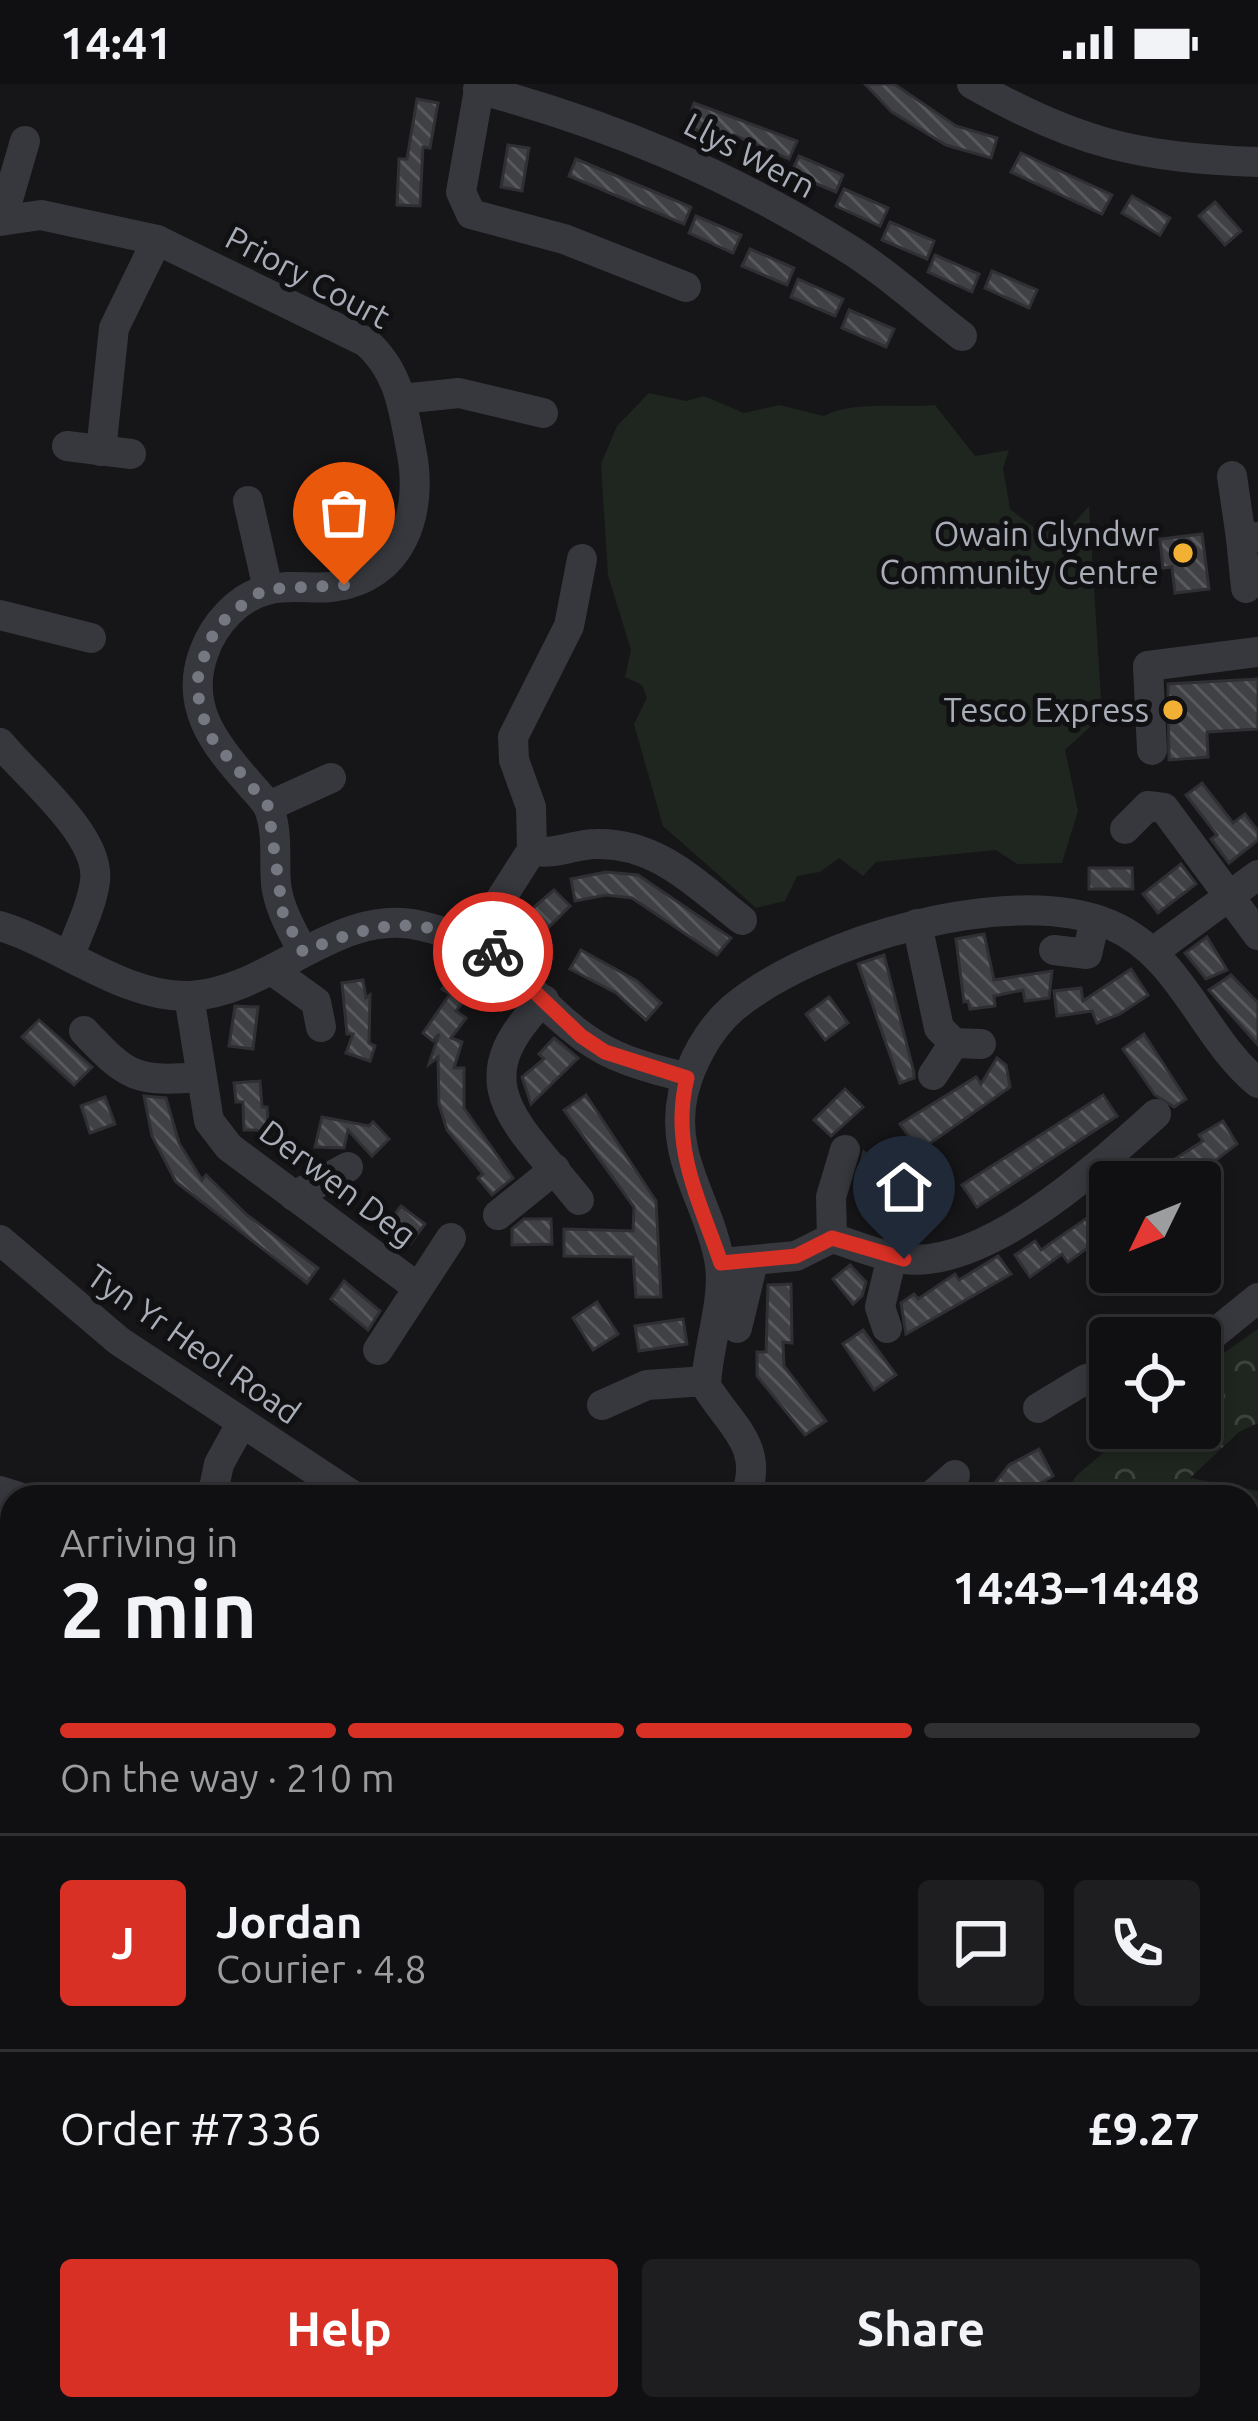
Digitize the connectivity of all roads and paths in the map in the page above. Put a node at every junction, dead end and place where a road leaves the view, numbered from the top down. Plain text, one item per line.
1 (972, 84) edge
2 (479, 86) edge
3 (25, 141) dead end
4 (1258, 162) edge
5 (1, 221) edge
6 (157, 241) junction
7 (686, 287) dead end
8 (962, 336) dead end
9 (401, 399) junction
10 (543, 413) dead end
11 (67, 446) dead end
12 (1232, 476) dead end
13 (248, 502) dead end
14 (1249, 538) edge
15 (582, 559) dead end
16 (1246, 588) dead end
17 (268, 589) junction
18 (0, 615) edge
19 (92, 638) dead end
20 (1258, 652) edge
21 (0, 743) edge
22 (1151, 750) dead end
23 (331, 778) dead end
24 (268, 806) junction
25 (1125, 829) dead end
26 (532, 850) junction
27 (1258, 875) edge
28 (1229, 896) junction
29 (742, 920) dead end
30 (1095, 920) junction
31 (917, 924) junction
32 (0, 926) edge
33 (1258, 935) edge
34 (474, 941) junction
35 (1054, 950) dead end
36 (303, 952) junction
37 (1153, 952) junction
38 (70, 954) junction
39 (272, 970) junction
40 (188, 996) junction
41 (544, 1000) junction
42 (321, 1027) dead end
43 (85, 1031) dead end
44 (933, 1075) dead end
45 (201, 1077) junction
46 (687, 1078) junction
47 (1258, 1083) edge
48 (1156, 1114) dead end
49 (844, 1150) dead end
50 (348, 1167) dead end
51 (555, 1169) junction
52 (294, 1196) junction
53 (579, 1199) dead end
54 (498, 1215) dead end
55 (451, 1238) dead end
56 (832, 1238) junction
57 (0, 1240) edge
58 (892, 1256) junction
59 (753, 1262) junction
60 (721, 1263) junction
61 (417, 1287) junction
62 (1258, 1298) edge
63 (737, 1328) dead end
64 (886, 1328) dead end
65 (1221, 1328) edge
66 (377, 1350) dead end
67 (1089, 1378) edge
68 (706, 1381) junction
69 (602, 1405) dead end
70 (1038, 1408) dead end
71 (241, 1424) junction
72 (955, 1474) dead end
73 (214, 1485) edge
74 (337, 1485) edge
75 (748, 1485) edge
76 (943, 1485) edge

1 - 4 street
2 - 7 street
2 - 8 street, Llys Wern
3 - 5 street
5 - 6 street, Priory Court
6 - 9 street, Priory Court
6 - 11 street
9 - 10 street
9 - 17 street, Priory Court
12 - 14 street
13 - 17 street
14 - 16 street
15 - 26 street
17 - 24 street
18 - 19 street
20 - 22 street
21 - 38 street
23 - 24 street
24 - 36 street
25 - 28 street
26 - 29 street
26 - 34 street
27 - 28 street
28 - 33 street
28 - 37 street
30 - 31 street
30 - 35 street
30 - 37 street
31 - 44 street
31 - 46 street
32 - 38 street
34 - 36 street
34 - 41 street
36 - 39 street
37 - 47 street
38 - 40 street
39 - 40 street
39 - 42 street
40 - 45 street, Derwen Deg
41 - 46 street
41 - 51 street
43 - 45 street
45 - 52 street, Derwen Deg
46 - 60 street
48 - 58 street
49 - 56 street
50 - 52 street
51 - 53 street
51 - 54 street
52 - 61 street, Derwen Deg
55 - 61 street
56 - 58 street
56 - 59 street
57 - 71 street, Tyn Yr Heol Road
58 - 64 street
59 - 60 street
59 - 63 street
60 - 68 street
61 - 66 street
62 - 65 street
67 - 70 street
68 - 69 street
68 - 75 street
71 - 73 street
71 - 74 street, Tyn Yr Heol Road
72 - 76 street

